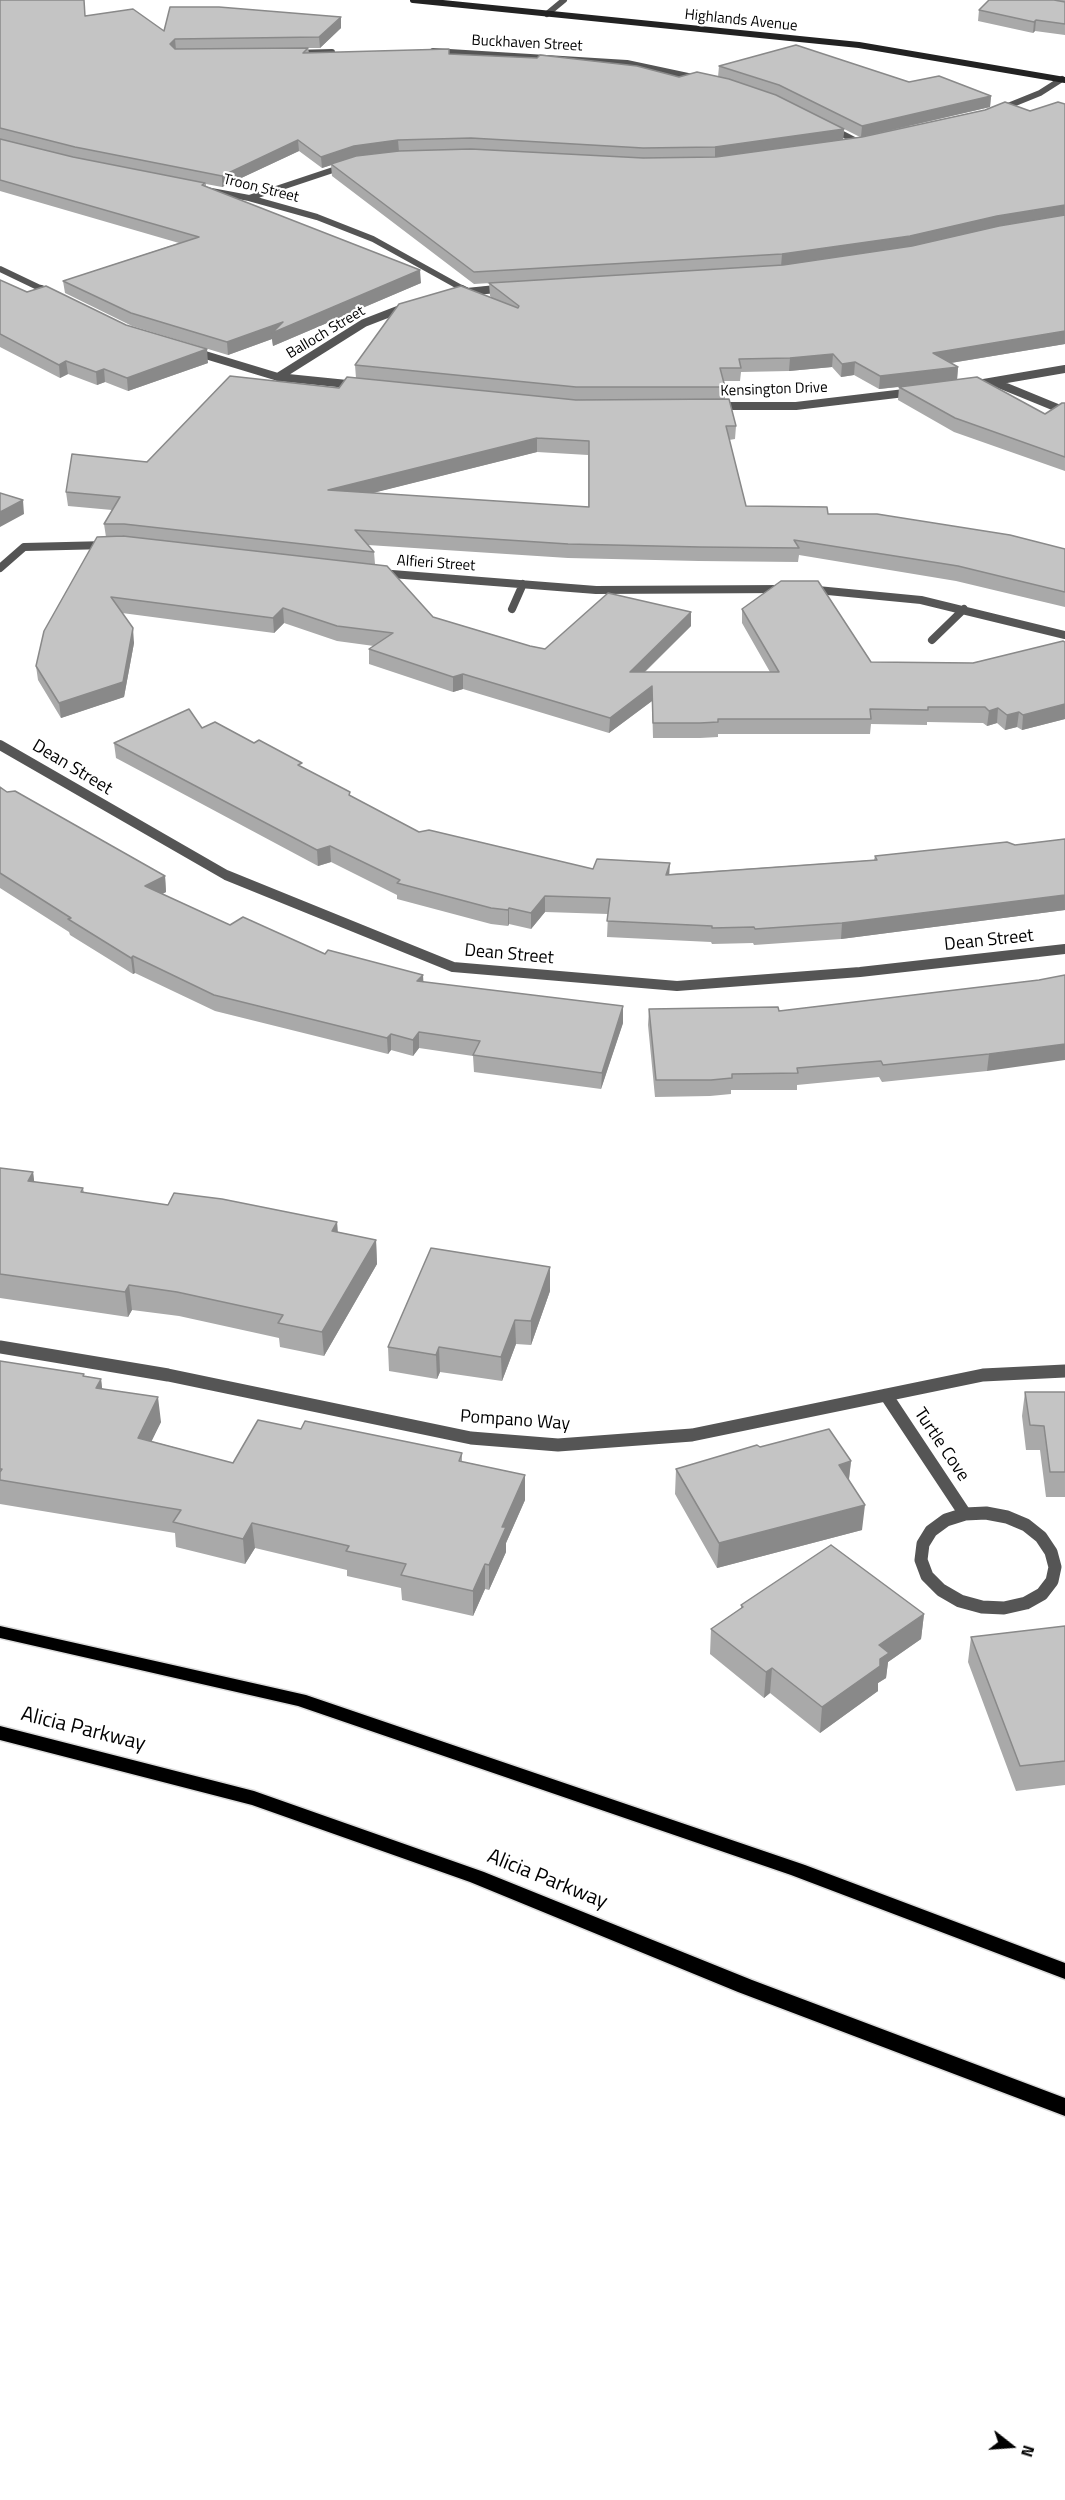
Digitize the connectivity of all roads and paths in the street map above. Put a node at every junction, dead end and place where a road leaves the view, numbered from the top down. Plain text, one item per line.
1 (413, 0) edge
2 (564, 0) edge
3 (547, 14) junction
4 (424, 51) edge
5 (344, 52) edge
6 (284, 53) edge
7 (1063, 80) edge
8 (710, 81) edge
9 (992, 112) edge
10 (822, 124) edge
11 (872, 141) edge
12 (860, 143) junction
13 (849, 145) edge
14 (355, 163) edge
15 (203, 189) edge
16 (249, 198) junction
17 (0, 269) edge
18 (510, 287) edge
19 (466, 291) junction
20 (443, 297) edge
21 (60, 298) edge
22 (421, 303) edge
23 (184, 349) edge
24 (1065, 369) edge
25 (278, 377) junction
26 (993, 382) junction
27 (362, 386) edge
28 (958, 386) edge
29 (923, 391) edge
30 (703, 406) edge
31 (1065, 411) edge
32 (114, 544) edge
33 (0, 568) edge
34 (364, 572) edge
35 (523, 584) junction
36 (512, 609) dead end
37 (964, 609) junction
38 (1065, 635) edge
39 (932, 640) dead end
40 (0, 745) edge
41 (1065, 949) edge
42 (0, 1347) edge
43 (1065, 1371) edge
44 (886, 1395) junction
45 (965, 1514) junction
46 (0, 1632) edge
47 (0, 1733) edge
48 (1065, 1971) edge
49 (1065, 2107) edge

1 - 3 main road, Highlands Avenue
2 - 3 street
3 - 7 main road, Highlands Avenue
4 - 8 street, Buckhaven Street
5 - 6 street
7 - 9 street
10 - 12 street
11 - 12 street
12 - 13 street
14 - 16 street
15 - 16 street, Troon Street
16 - 19 street, Troon Street
17 - 21 street
18 - 19 street
19 - 20 street
22 - 25 street, Balloch Street
23 - 25 street
24 - 26 street
25 - 27 street
26 - 28 street
26 - 31 street
29 - 30 street, Kensington Drive
32 - 33 street
34 - 35 street, Alfieri Street
35 - 36 street
35 - 37 street, Alfieri Street
37 - 38 street, Alfieri Street
37 - 39 street
40 - 41 street, Dean Street
42 - 44 street, Pompano Way
43 - 44 street, Pompano Way
44 - 45 street, Turtle Cove
45 - 45 street
46 - 48 main road
47 - 49 main road, Alicia Parkway

